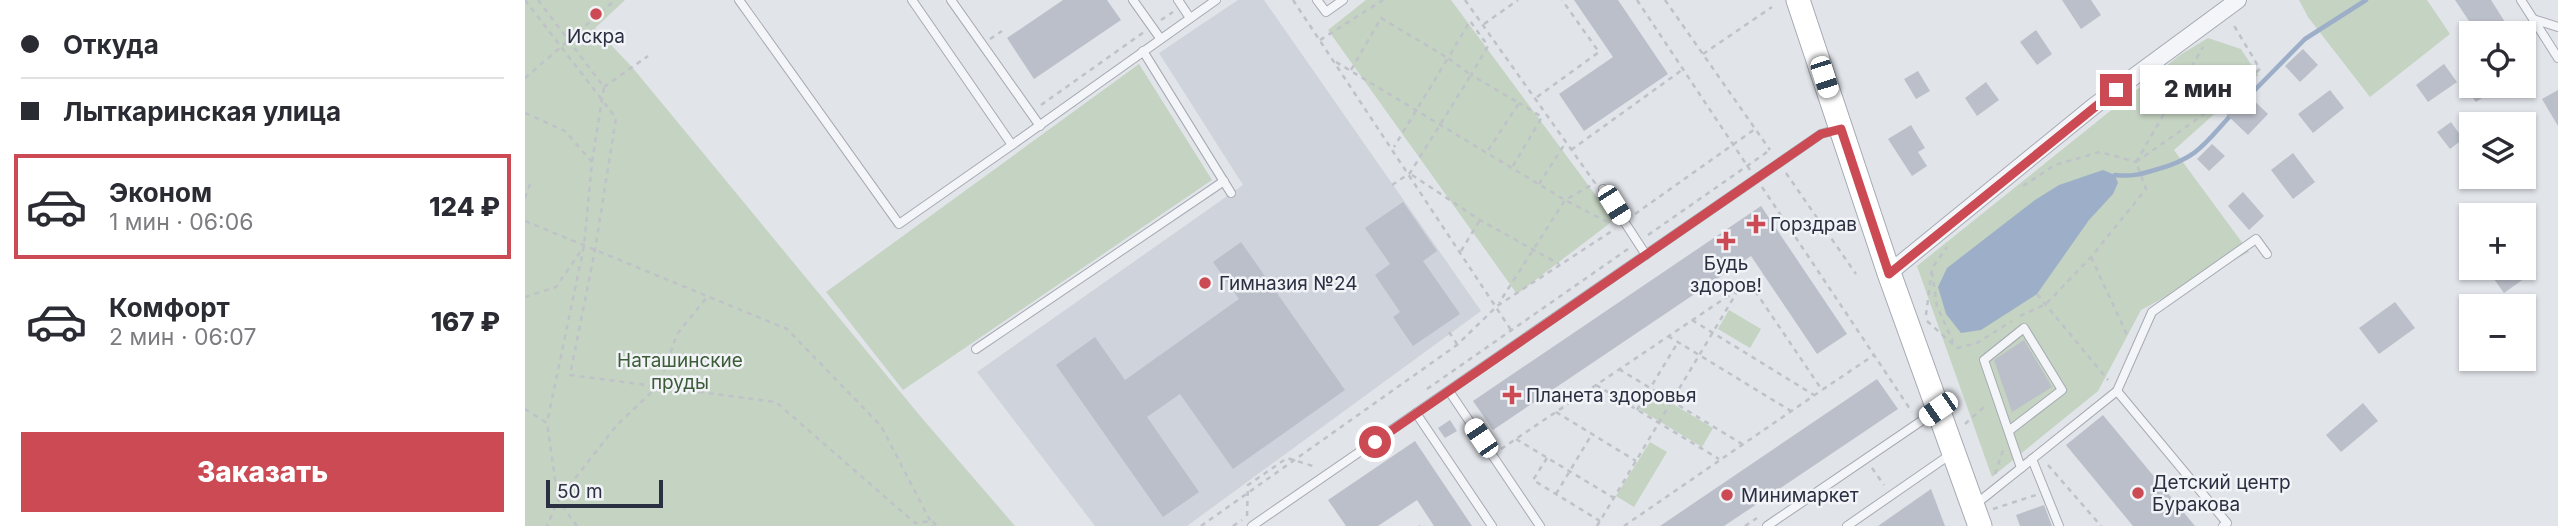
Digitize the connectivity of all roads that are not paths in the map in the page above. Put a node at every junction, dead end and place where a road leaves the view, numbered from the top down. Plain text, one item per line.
1 (739, 0) edge
2 (912, 0) edge
3 (951, 0) edge
4 (1133, 0) edge
5 (1216, 0) edge
6 (1317, 0) edge
7 (1343, 0) edge
8 (1798, 0) edge
9 (2238, 0) edge
10 (2521, 0) edge
11 (1180, 3) edge
12 (1190, 18) junction
13 (2533, 19) junction
14 (2558, 27) edge
15 (1160, 38) junction
16 (1143, 51) junction
17 (2558, 58) edge
18 (1040, 126) junction
19 (1841, 129) junction
20 (1012, 145) junction
21 (1224, 181) junction
22 (1603, 189) dead end
23 (1231, 193) dead end
24 (2267, 254) dead end
25 (1646, 255) junction
26 (1889, 274) junction
27 (976, 349) dead end
28 (1448, 391) junction
29 (2117, 391) junction
30 (1938, 409) junction
31 (1416, 413) junction
32 (2010, 430) junction
33 (1954, 453) junction
34 (2033, 461) junction
35 (2021, 468) junction
36 (1983, 509) edge
37 (1252, 526) edge
38 (1492, 526) edge
39 (1540, 526) edge
40 (1767, 526) edge
41 (1847, 526) edge
42 (2059, 526) edge
43 (2223, 526) edge

1 - 20 lane
2 - 20 lane
3 - 18 lane
4 - 15 lane
5 - 12 lane
6 - 7 lane
8 - 19 street
9 - 26 street
10 - 13 lane
11 - 12 lane
12 - 15 lane
13 - 14 lane
13 - 17 lane
15 - 16 lane
16 - 18 lane
16 - 21 lane
18 - 20 lane
19 - 25 lane
19 - 26 street
21 - 23 lane
21 - 27 lane
22 - 25 lane
24 - 29 lane
25 - 28 lane
26 - 30 street
28 - 31 lane
28 - 39 lane
29 - 34 lane
29 - 43 lane
30 - 33 street
30 - 40 lane
31 - 37 lane
31 - 38 lane
32 - 32 lane
32 - 35 lane
33 - 36 street
33 - 41 lane
34 - 35 lane
34 - 42 lane
35 - 36 lane

